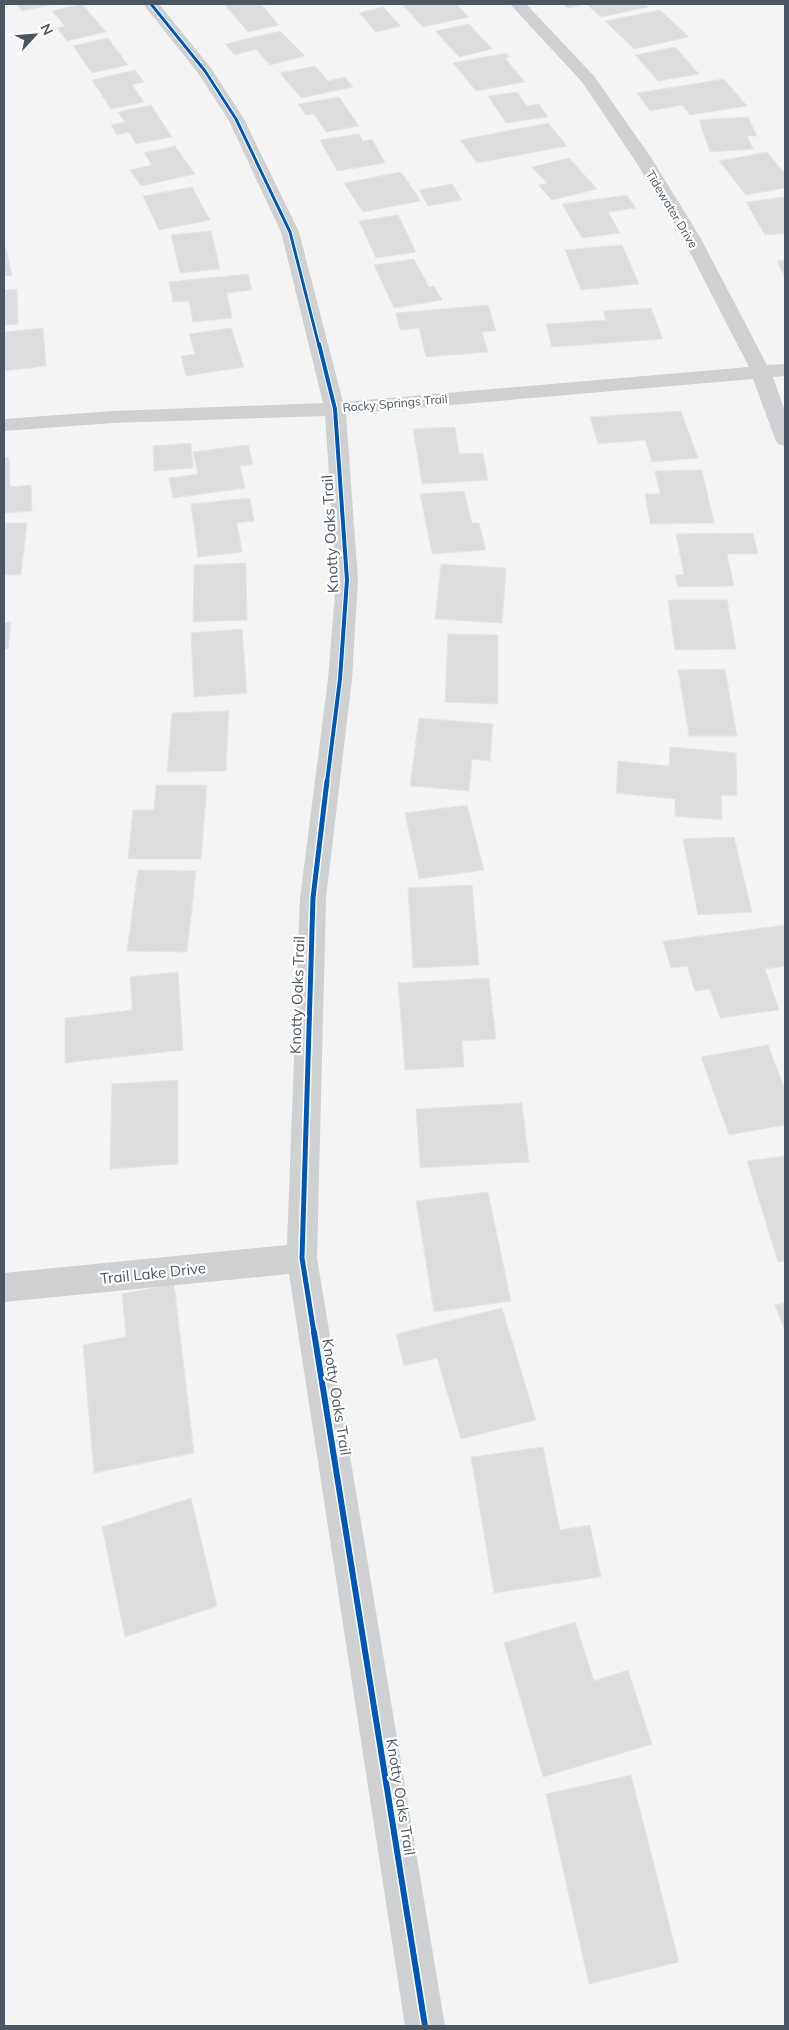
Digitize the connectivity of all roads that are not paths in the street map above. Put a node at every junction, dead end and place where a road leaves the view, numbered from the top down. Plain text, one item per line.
1 (151, 4) edge
2 (518, 4) edge
3 (785, 370) edge
4 (761, 372) junction
5 (335, 408) junction
6 (4, 425) edge
7 (785, 439) edge
8 (302, 1258) junction
9 (4, 1288) edge
10 (425, 2026) edge

1 - 5 street, Knotty Oaks Trail
2 - 4 street, Tidewater Drive
3 - 4 street, Rocky Springs Trail
4 - 5 street, Rocky Springs Trail
4 - 7 street, Tidewater Drive
5 - 6 street, Rocky Springs Trail
5 - 8 street, Knotty Oaks Trail
8 - 9 street, Trail Lake Drive
8 - 10 street, Knotty Oaks Trail

